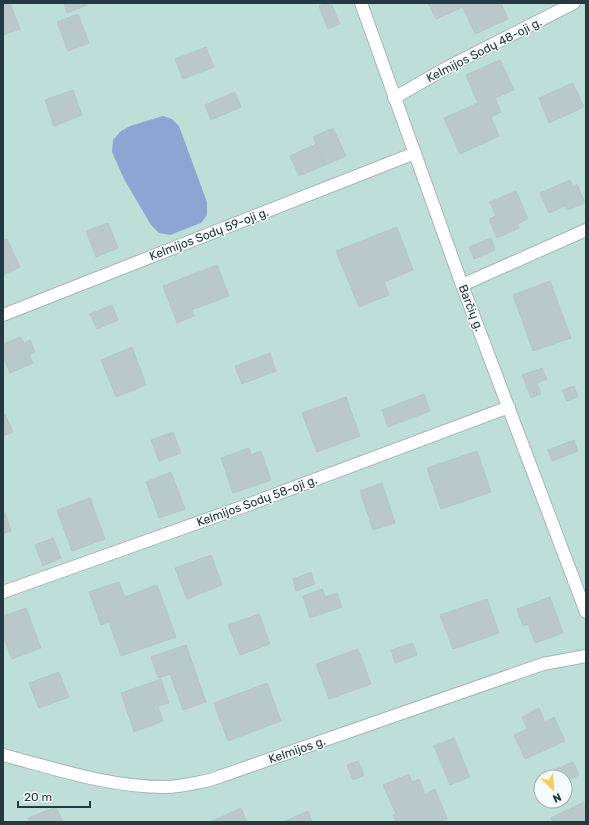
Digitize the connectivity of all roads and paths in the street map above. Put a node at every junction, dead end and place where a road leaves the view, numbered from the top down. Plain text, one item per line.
1 (361, 3) edge
2 (574, 3) edge
3 (394, 98) junction
4 (415, 153) junction
5 (586, 230) edge
6 (462, 285) junction
7 (3, 315) edge
8 (509, 407) junction
9 (3, 592) edge
10 (586, 612) edge
11 (586, 656) edge
12 (3, 755) edge

1 - 3 street, Barčių g.
2 - 3 street, Kelmijos Sodų 48-oji g.
3 - 4 street, Barčių g.
4 - 6 street, Barčių g.
4 - 7 street, Kelmijos Sodų 59-oji g.
5 - 6 street
6 - 8 street, Barčių g.
8 - 9 street, Kelmijos Sodų 58-oji g.
8 - 10 street, Barčių g.
11 - 12 street, Kelmijos g.

